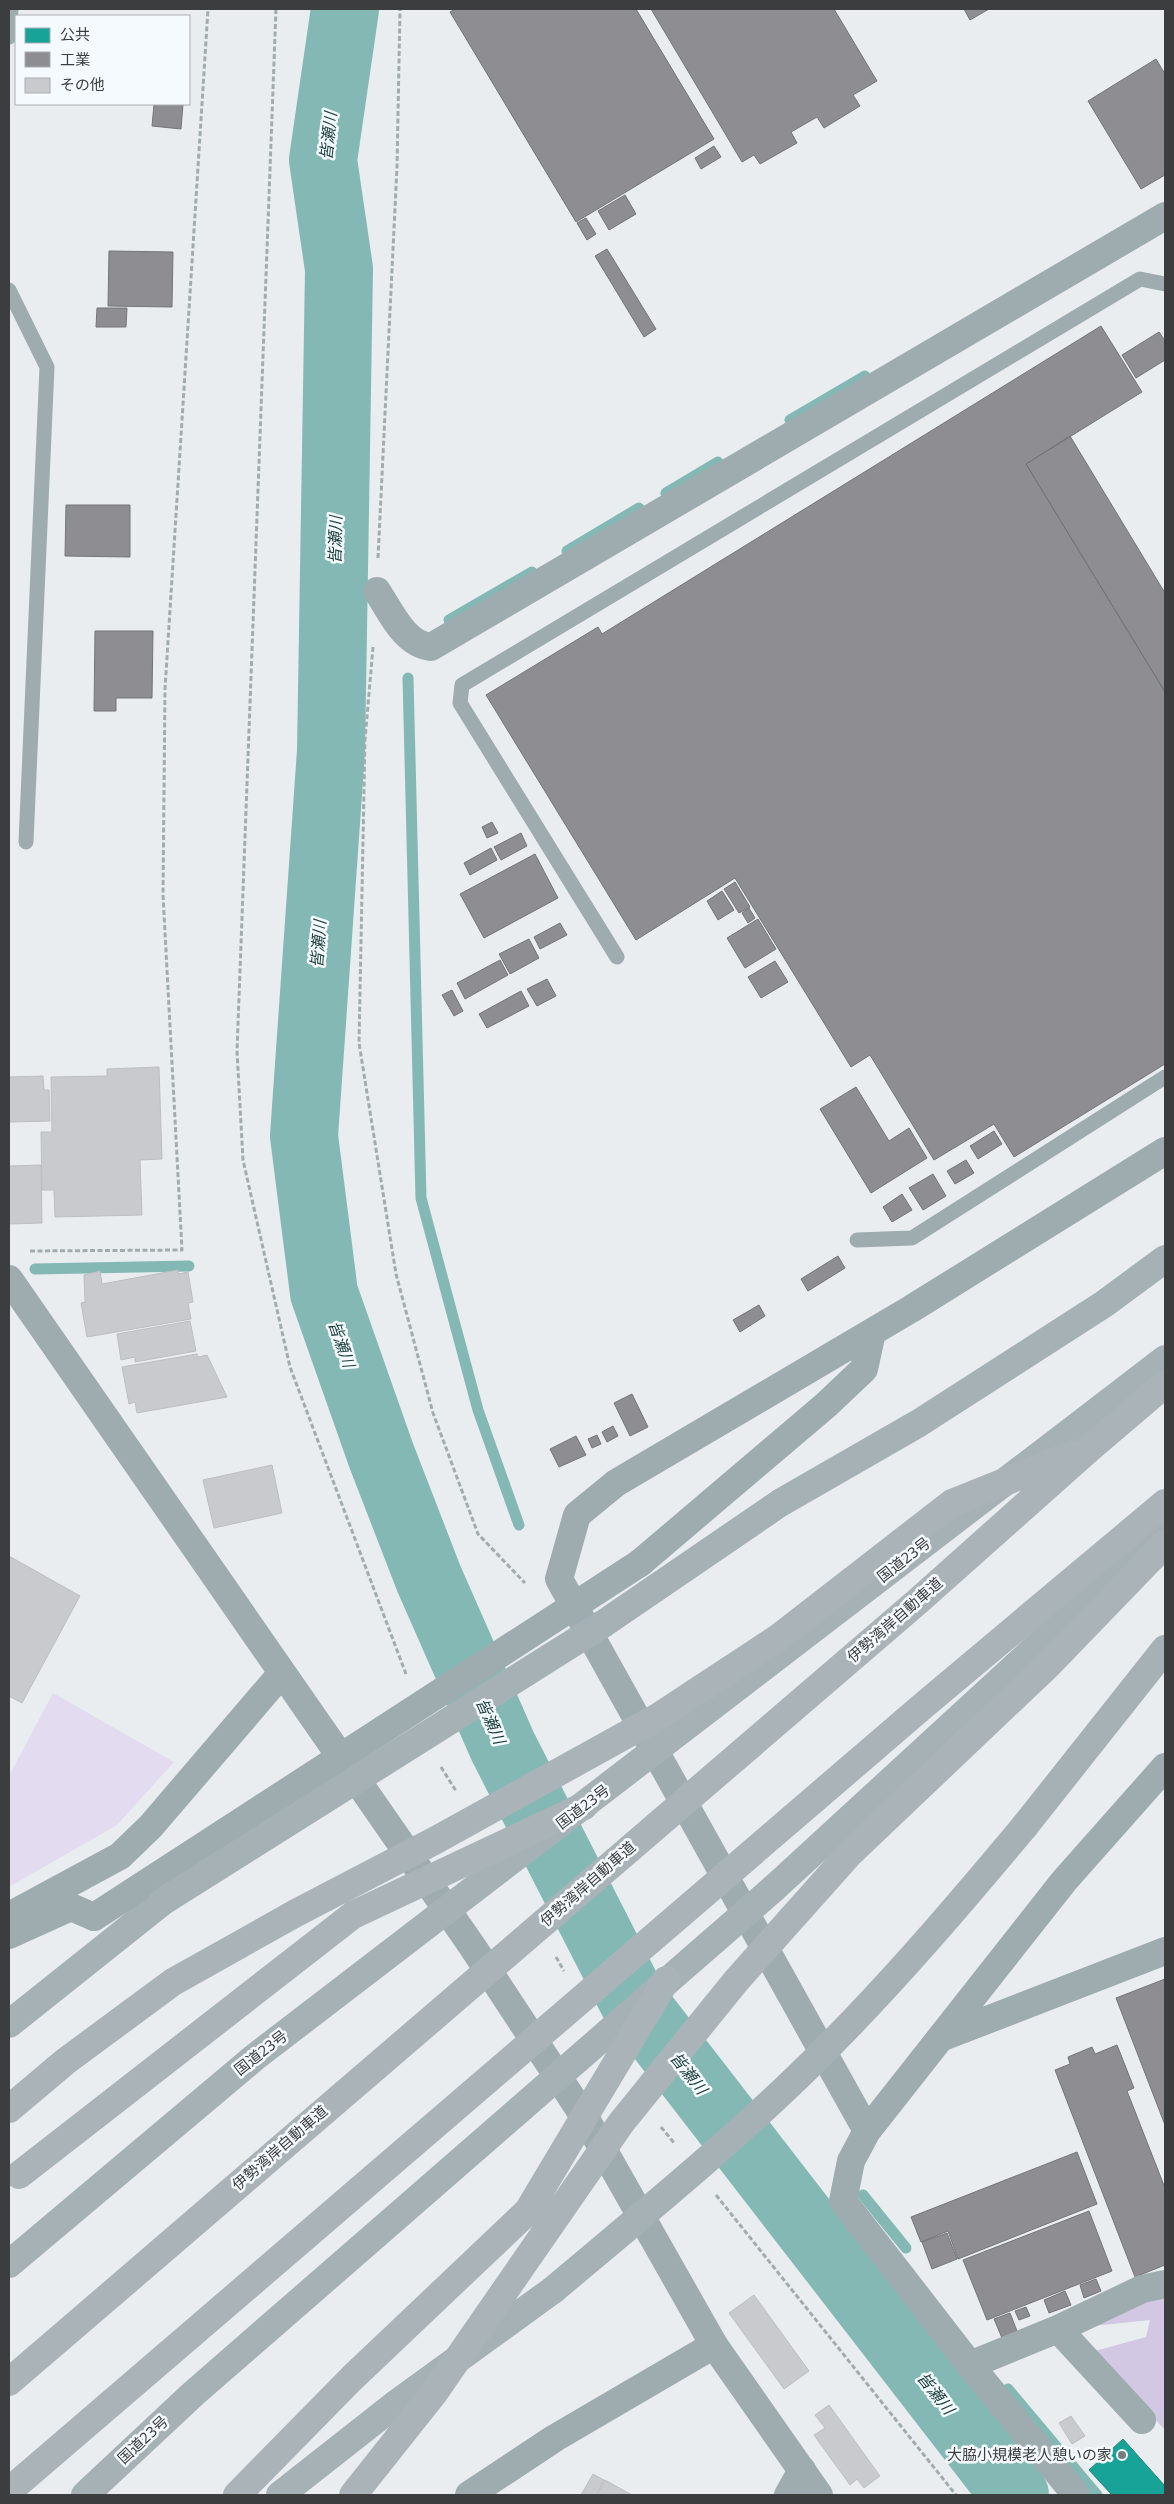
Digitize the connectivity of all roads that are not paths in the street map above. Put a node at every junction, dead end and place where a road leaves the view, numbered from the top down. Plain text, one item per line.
1 (10, 9) edge
2 (9, 37) edge
3 (1165, 216) edge
4 (1165, 284) edge
5 (9, 290) edge
6 (377, 591) road end
7 (26, 842) dead end
8 (617, 957) dead end
9 (1165, 1077) edge
10 (1165, 1151) edge
11 (857, 1240) dead end
12 (1165, 1259) edge
13 (9, 1279) edge
14 (872, 1332) junction
15 (1165, 1359) edge
16 (1165, 1384) edge
17 (1091, 1447) junction
18 (1165, 1503) edge
19 (1165, 1529) edge
20 (1165, 1544) edge
21 (1165, 1648) edge
22 (282, 1673) junction
23 (1165, 1767) edge
24 (584, 1806) junction
25 (9, 1916) edge
26 (9, 1936) edge
27 (1165, 1951) edge
28 (666, 1980) junction
29 (9, 2024) edge
30 (942, 2038) junction
31 (9, 2109) edge
32 (867, 2131) junction
33 (19, 2175) dead end
34 (9, 2264) edge
35 (1165, 2284) edge
36 (1058, 2329) junction
37 (714, 2345) junction
38 (970, 2365) junction
39 (9, 2382) edge
40 (1142, 2420) dead end
41 (802, 2470) junction
42 (9, 2491) edge
43 (85, 2495) edge
44 (237, 2495) edge
45 (280, 2495) edge
46 (353, 2495) edge
47 (469, 2495) edge
48 (788, 2495) edge
49 (819, 2495) edge
50 (1076, 2495) edge

1 - 2 lane
3 - 6 street
4 - 8 lane
5 - 7 lane
9 - 11 lane
10 - 14 street
12 - 29 highway, bridge
13 - 22 street
14 - 26 street, bridge
14 - 32 street
15 - 24 highway, 国道23号, bridge
16 - 17 highway, 伊勢湾岸自動車道, bridge
17 - 31 highway, bridge
17 - 39 highway, 伊勢湾岸自動車道, bridge
18 - 42 highway, bridge
19 - 28 highway, 国道23号, bridge
20 - 46 highway, bridge
21 - 45 highway, bridge
22 - 25 street
22 - 37 street
23 - 30 street
24 - 33 highway, bridge
24 - 34 highway, 国道23号, bridge
27 - 30 street
28 - 43 highway, 国道23号, bridge
28 - 44 highway, bridge
30 - 32 street
32 - 38 street
35 - 36 street
36 - 38 street
36 - 40 street
37 - 41 street
37 - 47 street
38 - 50 street
41 - 48 street
41 - 49 street

